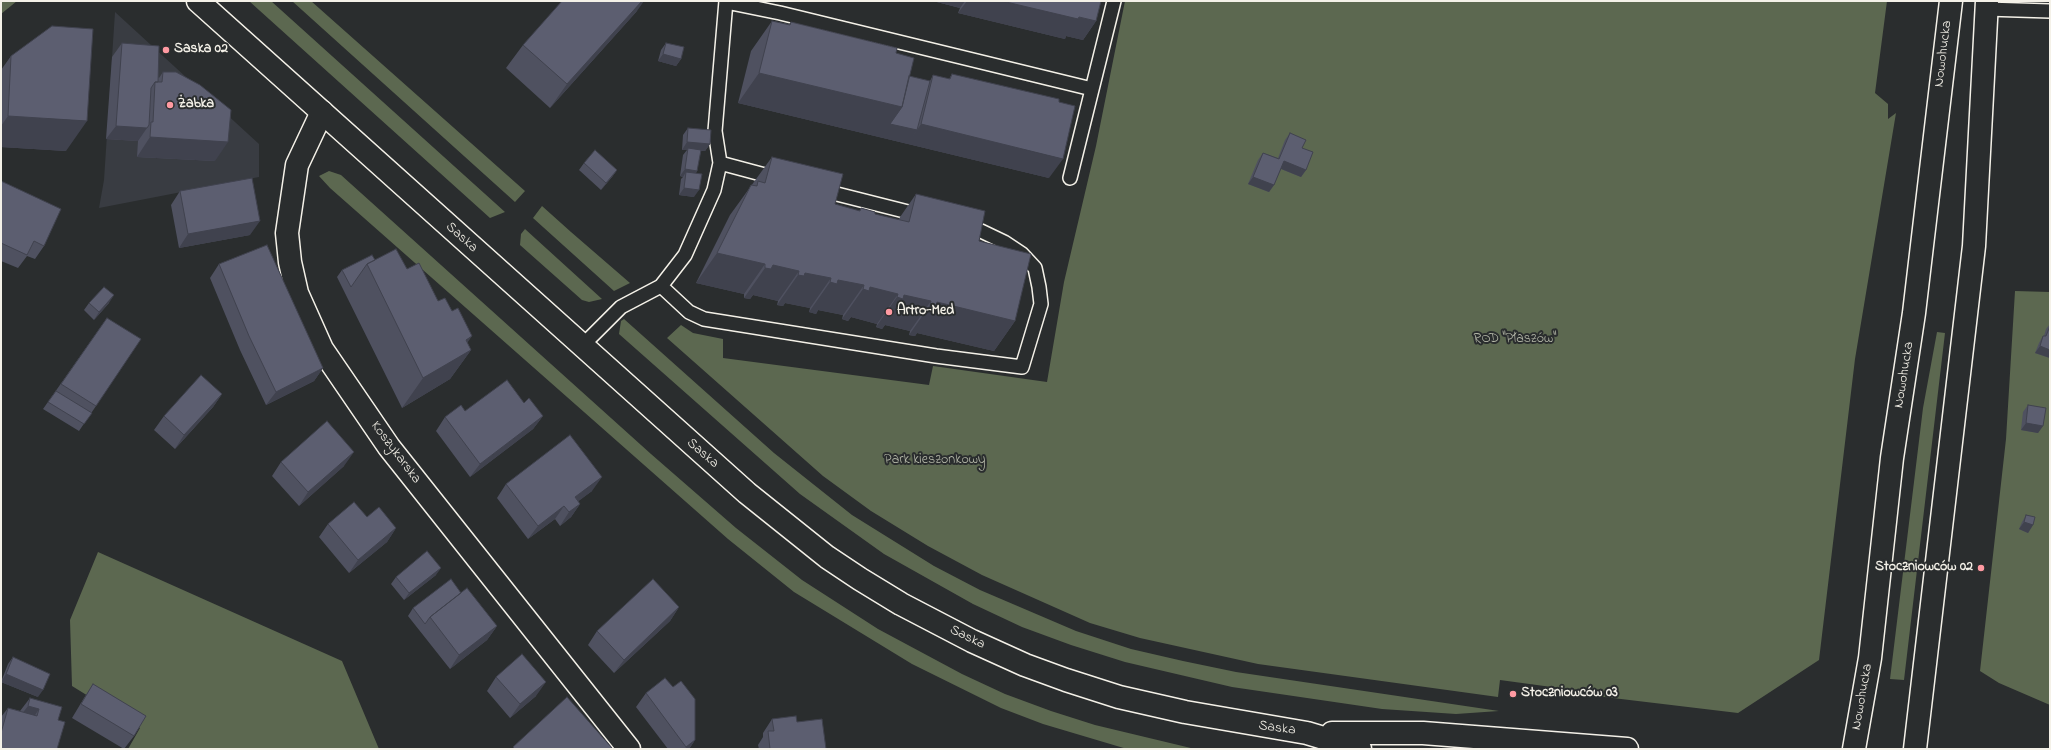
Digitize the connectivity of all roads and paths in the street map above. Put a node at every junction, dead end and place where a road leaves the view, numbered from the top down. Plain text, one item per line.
1 (198, 1) edge
2 (726, 1) edge
3 (1114, 1) edge
4 (1951, 1) edge
5 (1986, 5) edge
6 (2050, 11) edge
7 (1092, 89) junction
8 (322, 112) junction
9 (720, 163) junction
10 (1070, 178) dead end
11 (788, 181) edge
12 (811, 187) edge
13 (933, 219) edge
14 (954, 224) edge
15 (662, 286) junction
16 (582, 346) junction
17 (1307, 734) junction
18 (629, 749) edge
19 (1360, 749) edge
20 (1627, 749) edge
21 (1854, 749) edge
22 (1916, 749) edge

1 - 8 street, Saska
2 - 7 lane
2 - 9 lane
3 - 7 lane
4 - 21 street, Nowohucka
5 - 6 lane
5 - 22 street
7 - 10 lane
8 - 16 street, Saska
8 - 18 street, Koszykarska
9 - 11 lane
9 - 15 lane
12 - 13 lane
14 - 15 lane
15 - 16 lane
16 - 17 street, Saska
17 - 19 street, Saska
17 - 20 street, Saska

